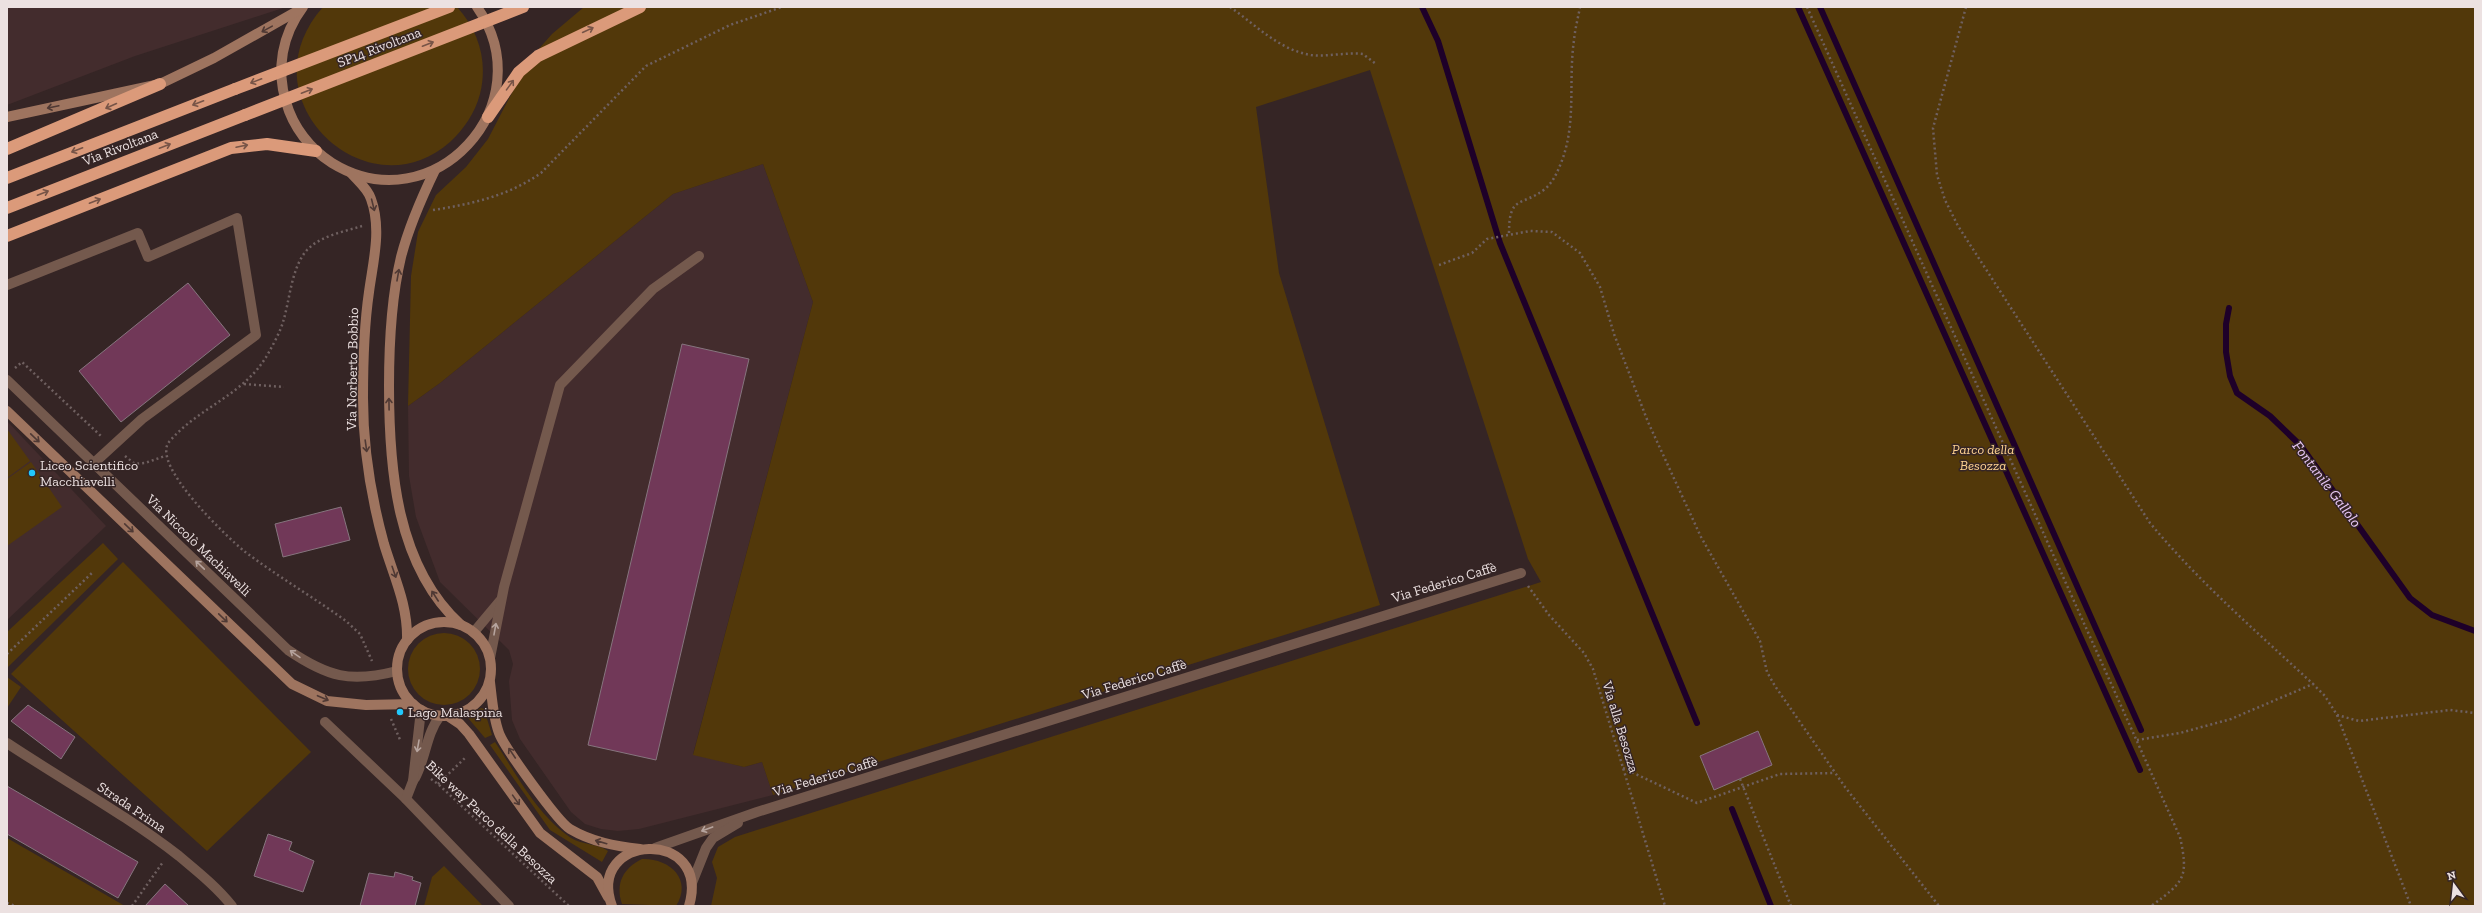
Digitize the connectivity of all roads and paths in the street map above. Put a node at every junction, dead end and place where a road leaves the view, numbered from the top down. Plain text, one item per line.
1 (449, 7) edge
2 (477, 7) edge
3 (523, 7) edge
4 (640, 7) edge
5 (782, 7) edge
6 (1230, 7) edge
7 (1580, 7) edge
8 (1807, 7) edge
9 (1966, 7) edge
10 (302, 8) edge
11 (1376, 64) dead end
12 (160, 84) junction
13 (234, 89) joint
14 (245, 115) joint
15 (7, 117) edge
16 (488, 117) junction
17 (7, 149) edge
18 (316, 151) junction
19 (435, 170) junction
20 (352, 173) junction
21 (7, 178) edge
22 (7, 208) edge
23 (414, 213) junction
24 (375, 222) junction
25 (1507, 234) junction
26 (7, 236) edge
27 (699, 256) dead end
28 (1439, 265) dead end
29 (7, 285) edge
30 (12, 370) dead end
31 (7, 380) edge
32 (244, 384) junction
33 (284, 387) dead end
34 (7, 411) edge
35 (113, 446) junction
36 (165, 456) junction
37 (94, 463) junction
38 (93, 572) dead end
39 (1521, 573) joint
40 (500, 601) junction
41 (461, 625) junction
42 (474, 632) junction
43 (407, 640) junction
44 (7, 654) edge
45 (490, 658) junction
46 (397, 671) junction
47 (376, 676) junction
48 (490, 682) junction
49 (2312, 684) junction
50 (385, 706) junction
51 (417, 707) junction
52 (2475, 712) edge
53 (2336, 715) junction
54 (444, 716) junction
55 (325, 722) dead end
56 (2137, 740) junction
57 (7, 743) edge
58 (417, 766) junction
59 (1623, 768) junction
60 (1835, 773) junction
61 (1740, 779) dead end
62 (1743, 786) junction
63 (406, 799) junction
64 (757, 812) junction
65 (655, 848) junction
66 (640, 849) junction
67 (171, 850) junction
68 (692, 884) junction
69 (610, 902) edge
70 (7, 903) edge
71 (15, 906) edge
72 (132, 906) edge
73 (232, 906) edge
74 (509, 906) edge
75 (569, 906) edge
76 (689, 906) edge
77 (1665, 906) edge
78 (1792, 906) edge
79 (1939, 906) edge
80 (2151, 906) edge
81 (2411, 906) edge

1 -> 13 highway, SP14 Rivoltana, bridge
2 - 16 street, Via Norberto Bobbio
14 -> 3 highway, SP14 Rivoltana, bridge
16 -> 4 highway
5 - 23 path
6 - 11 path
7 - 25 path
8 - 56 path
9 - 49 path
10 -> 12 street
10 - 18 street, Via Norberto Bobbio
12 -> 15 street
12 -> 17 highway
13 -> 21 highway, Via Rivoltana
22 -> 14 highway, Via Rivoltana
16 - 19 street, Via Norberto Bobbio
18 - 20 street, Via Norberto Bobbio
26 -> 18 highway
19 - 20 street, Via Norberto Bobbio
19 - 23 street
20 -> 24 street, Via Norberto Bobbio
41 -> 23 street
24 - 32 path
24 -> 43 street, Via Norberto Bobbio
25 - 28 path
25 - 60 path
27 - 40 street
29 - 35 street
30 - 35 path
31 - 37 street, Via Niccolò Machiavelli
32 - 33 path
32 - 36 path
34 -> 50 street
35 - 36 path
35 - 37 street
36 - 47 path
47 -> 37 street, Via Niccolò Machiavelli
38 - 44 path
39 - 59 path, Via alla Besozza
39 - 64 street, Via Federico Caffè
40 - 42 street
45 -> 40 street
41 - 42 street
41 - 43 street
42 - 45 street
43 - 46 street, Via Norberto Bobbio
45 - 48 street
46 - 47 street, Via Niccolò Machiavelli
46 - 51 street
48 - 54 street
66 -> 48 street
49 - 53 path
49 - 56 path
50 - 51 street
50 - 58 path, Bike way Parco della Besozza
51 - 54 street
51 -> 58 street
52 - 53 path
53 - 81 path
54 - 58 street
54 -> 69 street
55 - 63 street
56 - 80 path
57 - 67 street, Strada Prima
58 - 63 street
58 - 75 path, Bike way Parco della Besozza
59 - 62 path
59 - 77 path, Via alla Besozza
60 - 62 path
60 - 79 path
61 - 62 path
62 - 78 path
63 - 74 street
64 -> 65 street
64 - 68 street
65 - 66 street
65 - 68 street
66 - 69 street
67 - 72 path
67 - 73 street, Strada Prima
68 - 76 street
70 - 71 path

